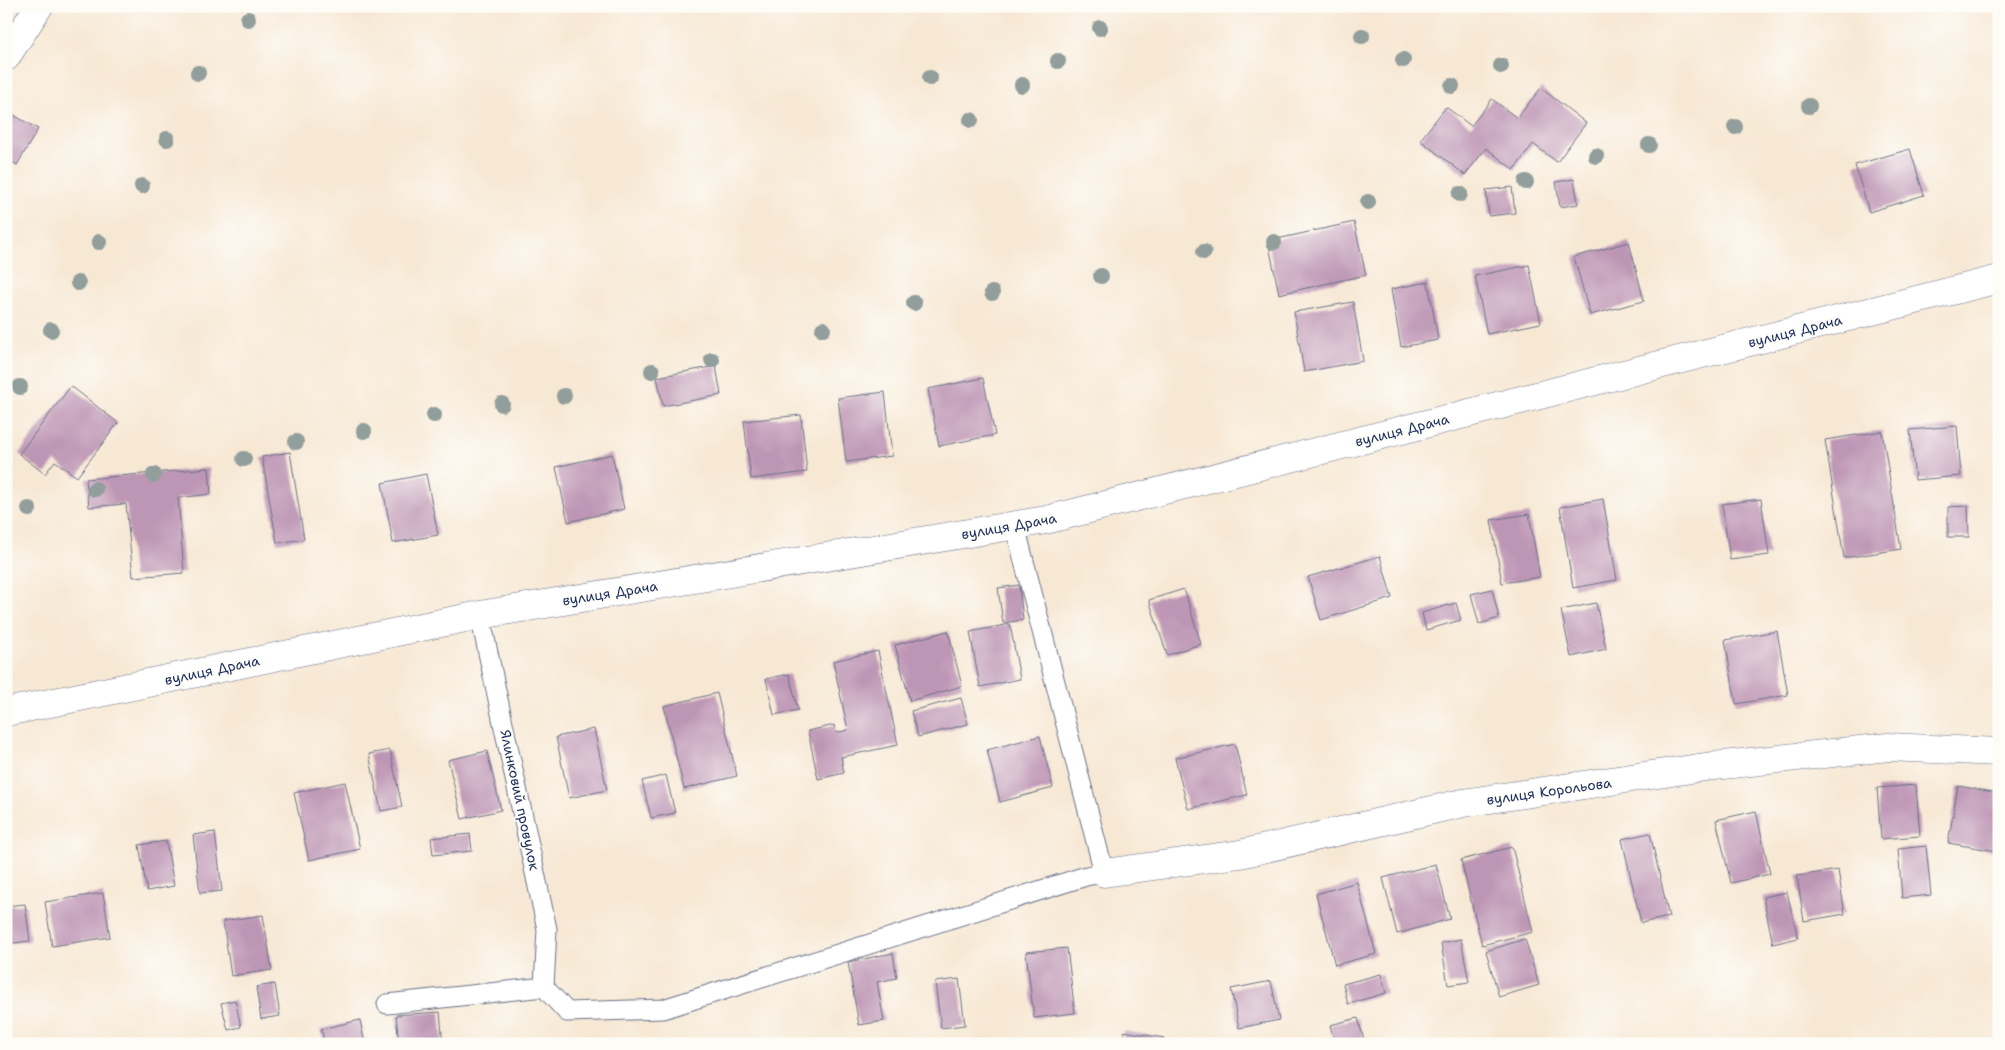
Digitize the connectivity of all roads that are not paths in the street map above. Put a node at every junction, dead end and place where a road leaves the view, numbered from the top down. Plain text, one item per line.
1 (39, 6) edge
2 (6, 58) edge
3 (1999, 279) edge
4 (1015, 526) junction
5 (480, 615) junction
6 (6, 712) edge
7 (1999, 752) edge
8 (1104, 873) junction
9 (544, 986) junction
10 (386, 1004) dead end

1 - 2 street
3 - 4 street, вулиця Драча
4 - 5 street, вулиця Драча
4 - 8 lane
5 - 6 street, вулиця Драча
5 - 9 lane, Ялинковий провулок
7 - 8 street, вулиця Корольова
8 - 9 lane
9 - 10 lane

